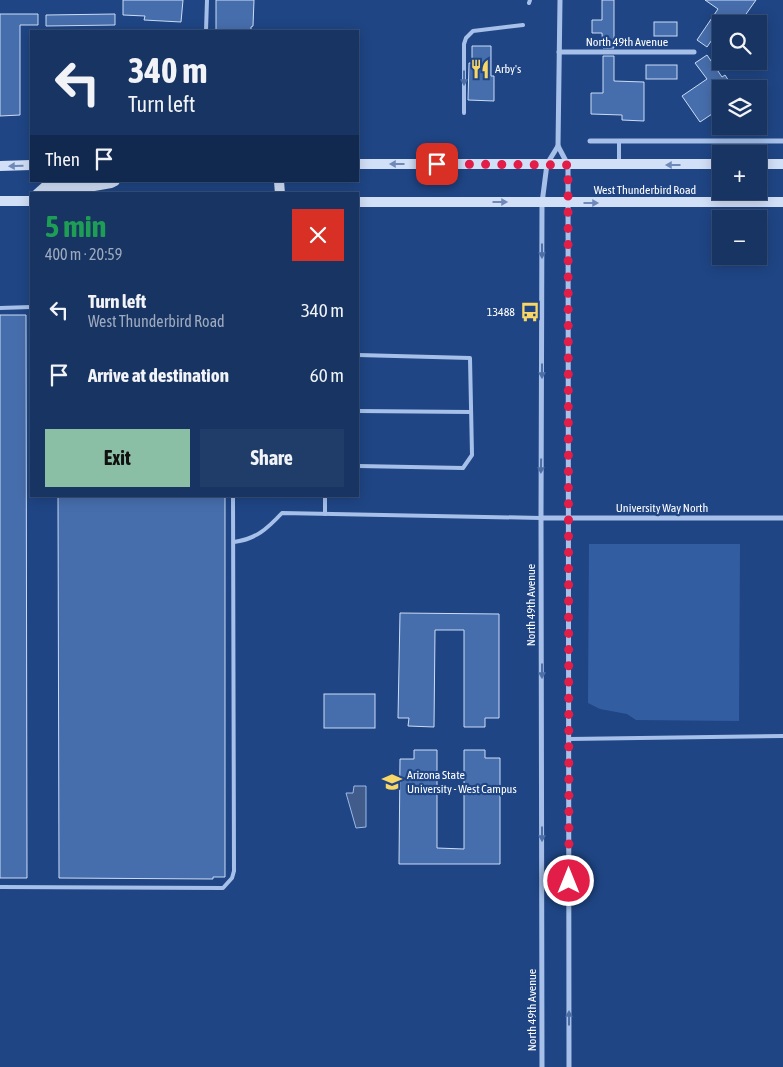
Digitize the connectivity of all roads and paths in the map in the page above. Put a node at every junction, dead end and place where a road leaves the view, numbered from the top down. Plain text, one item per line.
1 (207, 0) edge
2 (560, 0) edge
3 (524, 25) dead end
4 (206, 30) edge
5 (559, 52) junction
6 (694, 52) dead end
7 (464, 113) dead end
8 (590, 141) dead end
9 (620, 141) junction
10 (783, 142) edge
11 (558, 146) junction
12 (359, 164) edge
13 (547, 164) junction
14 (712, 164) edge
15 (767, 164) edge
16 (783, 164) edge
17 (30, 165) edge
18 (568, 165) junction
19 (620, 165) junction
20 (0, 166) edge
21 (114, 182) edge
22 (39, 192) edge
23 (30, 200) edge
24 (0, 201) edge
25 (359, 202) edge
26 (542, 202) junction
27 (568, 202) junction
28 (783, 202) edge
29 (30, 307) edge
30 (0, 308) edge
31 (359, 355) edge
32 (359, 411) edge
33 (471, 412) junction
34 (359, 466) edge
35 (233, 497) edge
36 (324, 497) edge
37 (325, 514) junction
38 (541, 518) junction
39 (568, 518) junction
40 (783, 518) edge
41 (234, 542) junction
42 (783, 736) edge
43 (569, 739) junction
44 (0, 887) edge
45 (542, 1067) edge
46 (569, 1067) edge

1 - 4 lane
2 - 5 street
3 -> 7 lane
5 - 6 street, North 49th Avenue
5 - 11 street
8 - 9 street
9 - 10 street
9 - 19 lane
11 - 13 street, North 49th Avenue
11 - 18 street
13 -> 12 main road, West Thunderbird Road
13 - 18 main road, West Thunderbird Road
13 - 26 street, North 49th Avenue
14 -> 19 main road, West Thunderbird Road
15 - 16 main road
17 -> 20 main road
18 - 19 main road, West Thunderbird Road
18 - 27 street
21 - 22 main road
23 - 24 main road
25 -> 26 main road, West Thunderbird Road
26 - 27 main road, West Thunderbird Road
26 -> 38 street, North 49th Avenue
27 -> 28 main road, West Thunderbird Road
27 - 39 street
29 - 30 lane
31 - 33 lane
32 - 33 lane
33 - 34 lane
35 - 41 lane
36 - 37 lane
37 - 38 lane
37 - 41 lane
38 - 39 street, University Way North
38 -> 45 street, North 49th Avenue
39 - 40 street, University Way North
39 - 43 street
41 - 44 lane
42 - 43 lane
46 -> 43 street

